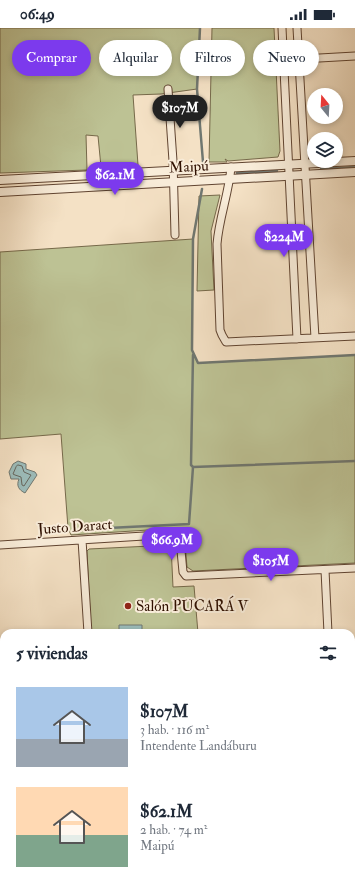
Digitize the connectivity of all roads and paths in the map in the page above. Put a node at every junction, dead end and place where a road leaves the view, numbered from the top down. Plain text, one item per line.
1 (282, 28) edge
2 (298, 28) edge
3 (283, 40) edge
4 (298, 40) edge
5 (355, 56) edge
6 (319, 59) edge
7 (285, 76) edge
8 (300, 76) edge
9 (168, 89) dead end
10 (355, 161) edge
11 (289, 164) junction
12 (305, 164) junction
13 (231, 167) junction
14 (173, 171) junction
15 (355, 172) edge
16 (306, 175) junction
17 (290, 176) junction
18 (56, 177) junction
19 (230, 179) junction
20 (0, 180) edge
21 (173, 182) junction
22 (56, 189) junction
23 (0, 192) edge
24 (175, 235) dead end
25 (355, 336) edge
26 (315, 338) junction
27 (297, 339) junction
28 (82, 540) junction
29 (0, 546) edge
30 (355, 568) edge
31 (325, 570) junction
32 (88, 629) edge
33 (328, 629) edge

1 - 3 street
2 - 4 street
5 - 6 street
7 - 11 street
8 - 12 street
9 - 14 street
10 - 12 street, Maipú
11 - 12 street, Maipú
11 - 13 street, Maipú
11 - 17 street
12 - 16 street
13 - 14 street, Maipú
13 - 19 street
14 - 18 street, Maipú
14 - 21 street
15 - 16 street, Maipú
16 - 17 street, Maipú
16 - 26 street
17 - 19 street, Maipú
17 - 27 street
18 - 20 street, Maipú
18 - 22 street
19 - 21 street, Maipú
19 - 27 street
21 - 22 street, Maipú
21 - 24 street
22 - 23 street, Maipú
25 - 26 street
26 - 27 street
28 - 29 street, Justo Daract
28 - 31 street, Justo Daract
28 - 32 street
30 - 31 street
31 - 33 street

